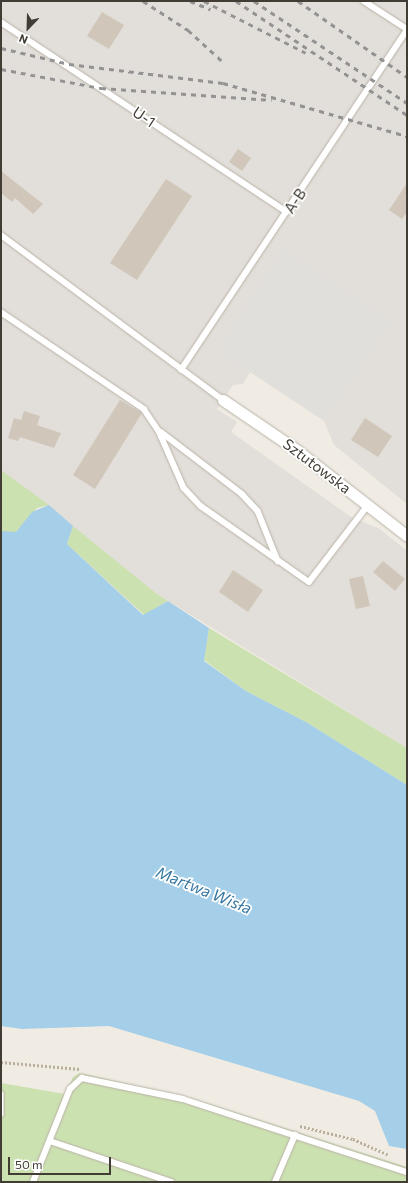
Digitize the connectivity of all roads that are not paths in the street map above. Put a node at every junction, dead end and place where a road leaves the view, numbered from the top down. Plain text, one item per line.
1 (364, 1) edge
2 (1, 22) edge
3 (407, 30) edge
4 (287, 212) junction
5 (1, 235) edge
6 (1, 312) edge
7 (181, 370) junction
8 (223, 400) joint
9 (159, 431) junction
10 (368, 505) junction
11 (407, 536) edge
12 (278, 561) junction
13 (1, 1094) edge
14 (1, 1114) edge
15 (295, 1135) junction
16 (50, 1141) junction
17 (407, 1172) edge
18 (33, 1182) edge
19 (171, 1182) edge
20 (275, 1182) edge

1 - 3 lane
2 - 4 lane, U-1
3 - 4 lane, A-B
4 - 7 lane, A-B
5 - 7 lane
6 - 9 lane
7 - 8 lane
8 - 10 street, Sztutowska
9 - 12 lane
9 - 12 lane
10 - 11 street, Sztutowska
10 - 12 lane
13 - 14 lane
15 - 16 lane
15 - 17 lane
15 - 20 lane
16 - 18 lane
16 - 19 lane

